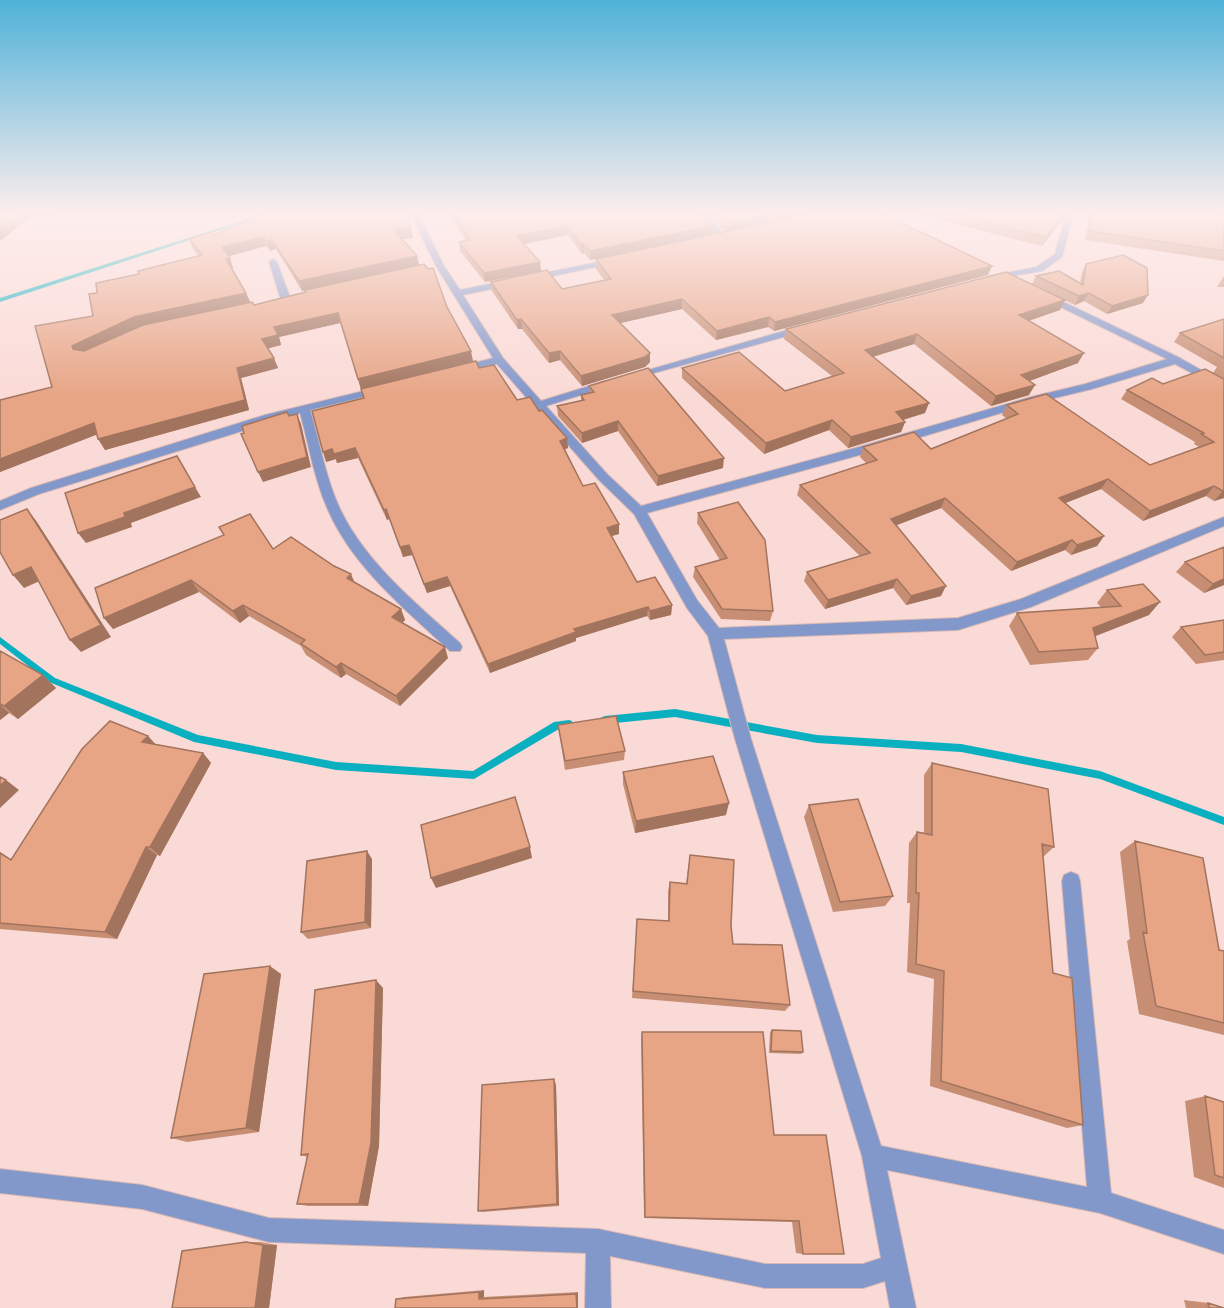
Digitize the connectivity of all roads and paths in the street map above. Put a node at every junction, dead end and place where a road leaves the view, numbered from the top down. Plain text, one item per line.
1 (277, 274) edge
2 (441, 274) edge
3 (547, 274) edge
4 (1013, 274) edge
5 (1003, 276) junction
6 (981, 282) edge
7 (1023, 286) edge
8 (1033, 291) edge
9 (458, 293) junction
10 (297, 298) edge
11 (286, 300) junction
12 (274, 303) edge
13 (820, 324) edge
14 (500, 360) junction
15 (1176, 360) junction
16 (443, 374) edge
17 (398, 386) edge
18 (1224, 387) edge
19 (539, 405) junction
20 (304, 408) junction
21 (0, 506) edge
22 (639, 511) junction
23 (1224, 522) edge
24 (715, 634) junction
25 (454, 647) dead end
26 (1071, 881) dead end
27 (873, 1156) junction
28 (0, 1181) edge
29 (1100, 1201) junction
30 (598, 1240) junction
31 (1224, 1242) edge
32 (895, 1265) junction
33 (598, 1308) edge
34 (903, 1308) edge

1 - 11 street
2 - 9 street
3 - 9 street
4 - 5 street
5 - 6 street
5 - 7 street
8 - 15 street
9 - 14 street
10 - 11 street
11 - 12 street
13 - 19 street
14 - 16 street
14 - 19 street
15 - 18 street
15 - 22 street
17 - 20 street
19 - 22 street
20 - 21 street
20 - 25 street
22 - 24 street
23 - 24 street
24 - 27 street
26 - 29 street
27 - 29 street
27 - 32 street
28 - 30 street
29 - 31 street
30 - 32 street
30 - 33 street
32 - 34 street

